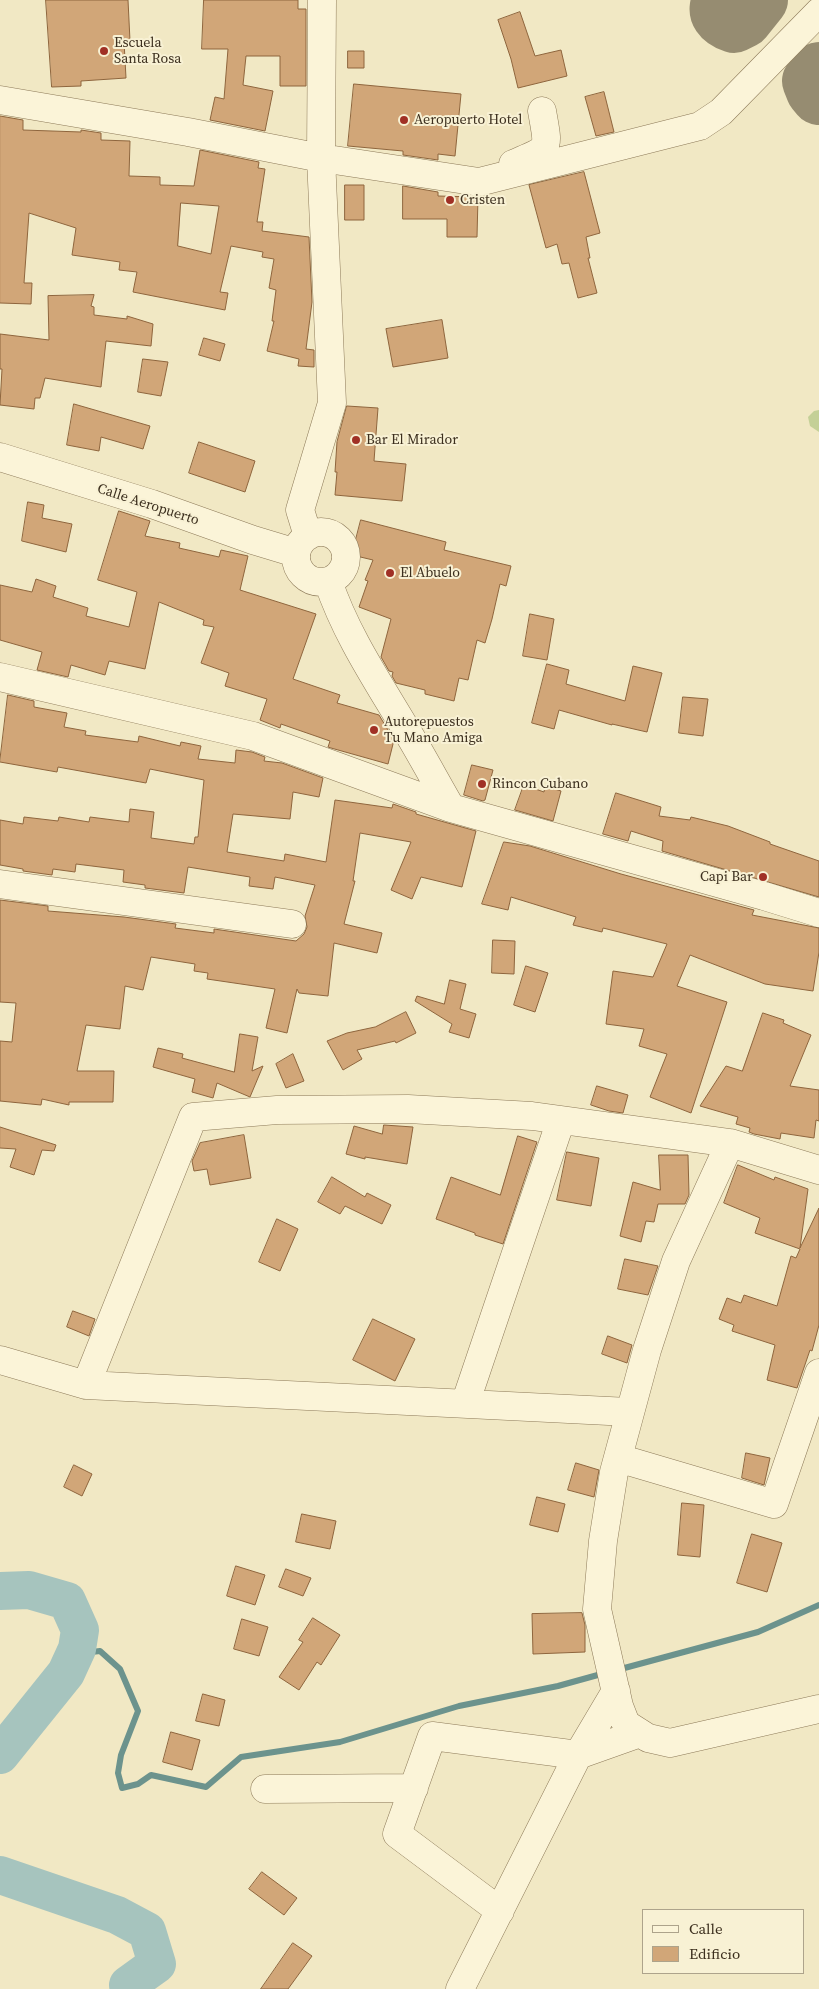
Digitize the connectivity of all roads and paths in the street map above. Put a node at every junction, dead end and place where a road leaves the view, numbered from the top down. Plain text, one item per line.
1 (322, 0) edge
2 (819, 12) edge
3 (0, 100) edge
4 (542, 111) dead end
5 (320, 158) junction
6 (492, 180) junction
7 (0, 457) edge
8 (302, 545) junction
9 (328, 581) junction
10 (0, 677) edge
11 (450, 808) junction
12 (0, 884) edge
13 (819, 913) edge
14 (292, 924) dead end
15 (561, 1120) junction
16 (730, 1143) junction
17 (819, 1170) edge
18 (0, 1360) edge
19 (819, 1373) edge
20 (86, 1385) junction
21 (465, 1404) junction
22 (629, 1412) junction
23 (618, 1458) junction
24 (616, 1691) junction
25 (819, 1709) edge
26 (640, 1733) junction
27 (578, 1755) junction
28 (414, 1788) junction
29 (265, 1789) dead end
30 (500, 1911) junction
31 (460, 1989) edge

1 - 5 street
2 - 6 street
3 - 5 street
4 - 6 street
5 - 6 street
5 - 8 street
7 - 8 street, Calle Aeropuerto
8 - 9 street
8 - 9 street
9 - 11 street
10 - 11 street
11 - 13 street
12 - 14 street
15 - 16 street
15 - 20 street
15 - 21 street
16 - 17 street
16 - 22 street
18 - 20 street
19 - 23 street
20 - 21 street
21 - 22 street
22 - 23 street
23 - 24 street
24 - 26 street
24 - 27 street
25 - 26 street
26 - 27 street
27 - 28 street
27 - 30 street
28 - 29 street
28 - 30 street
30 - 31 street

